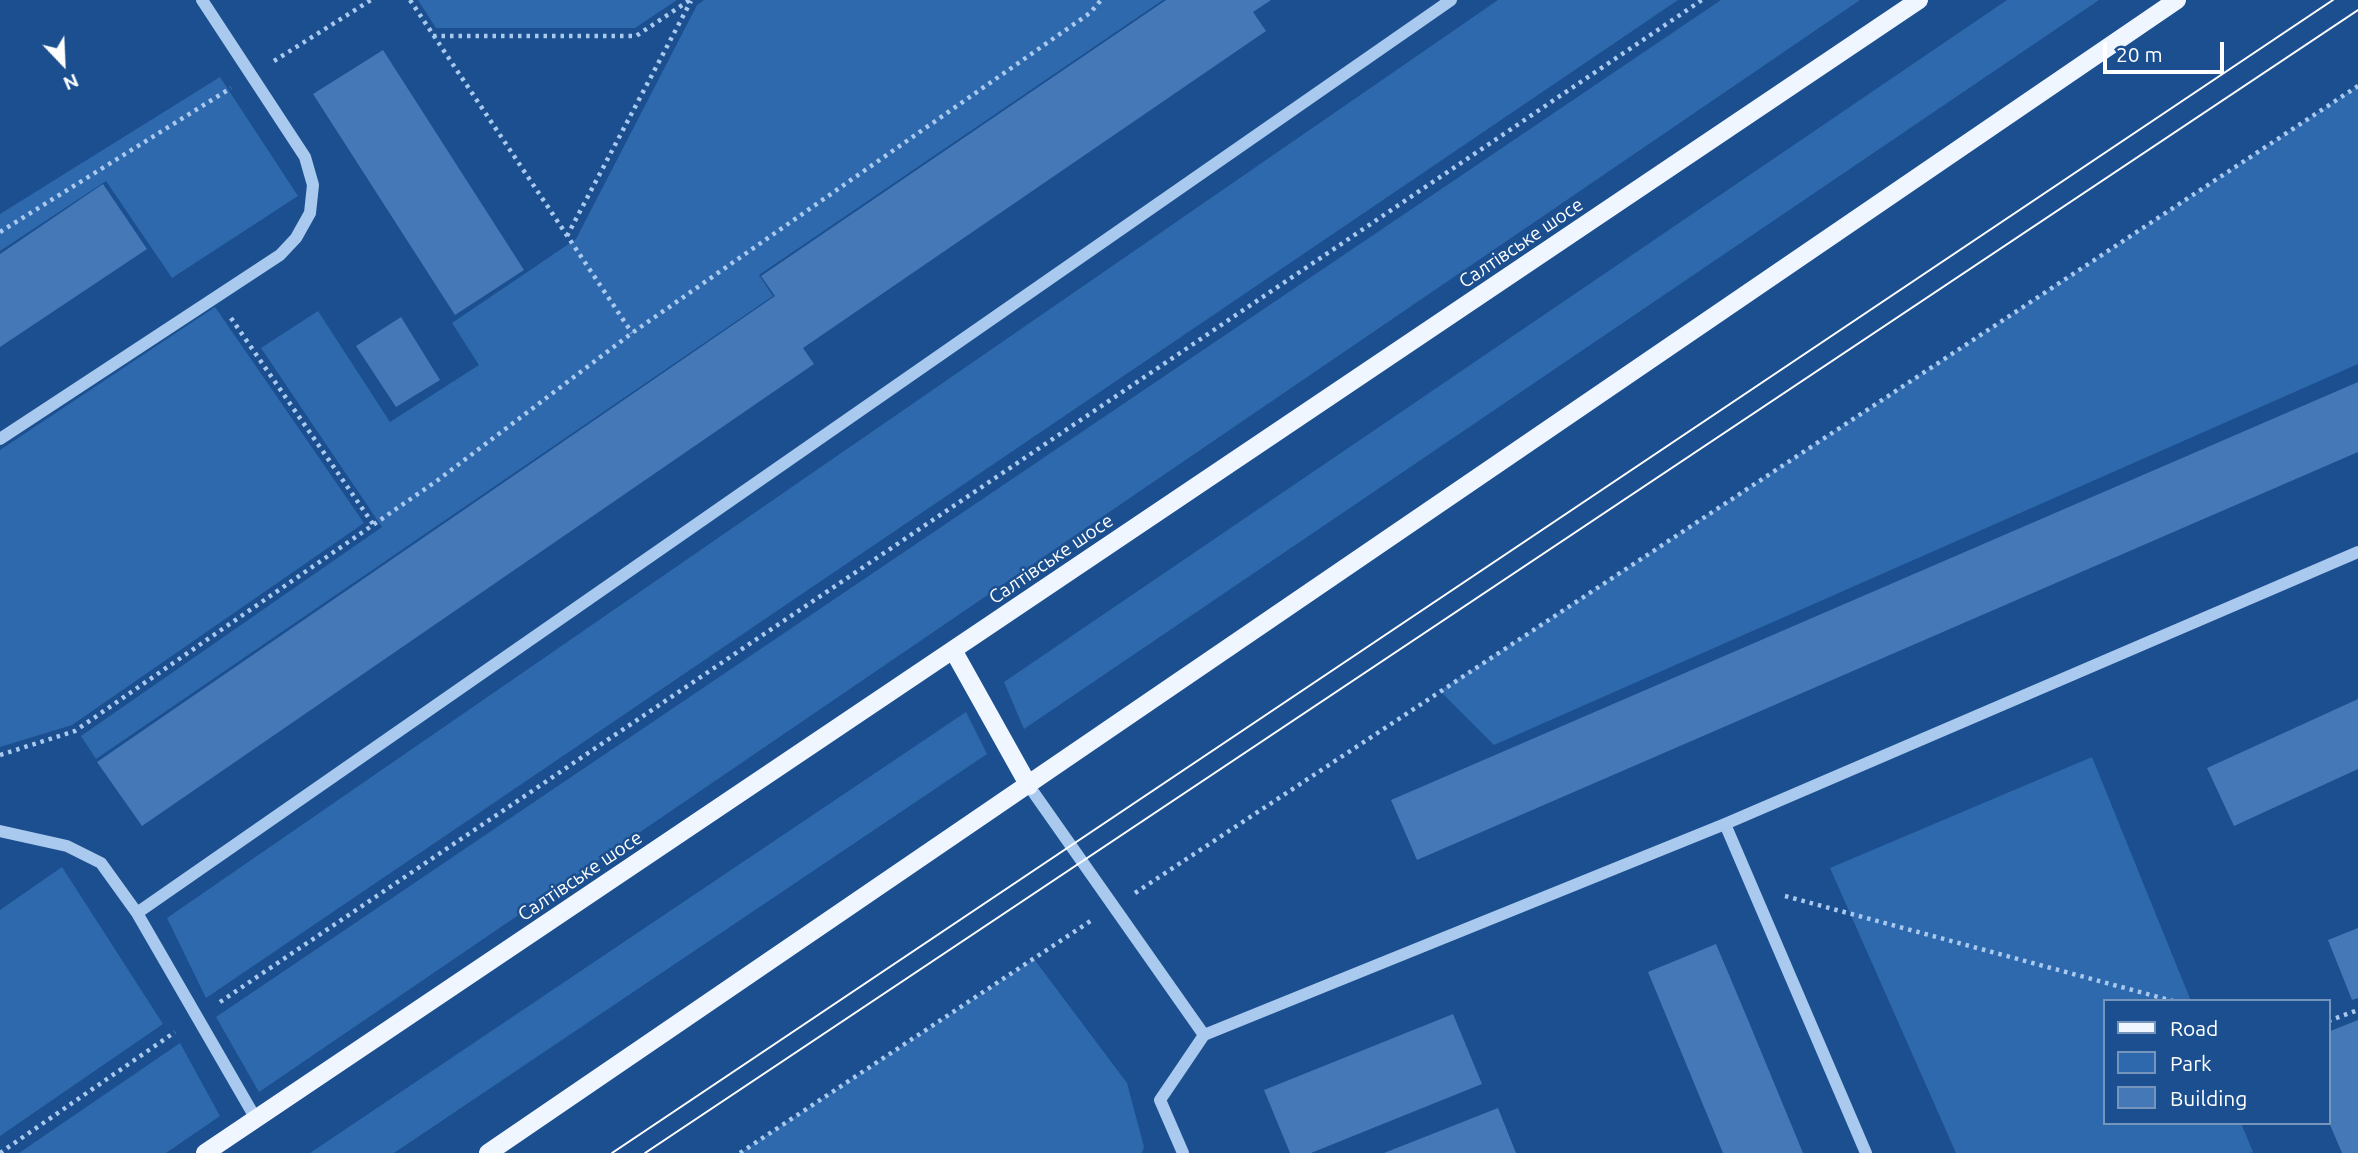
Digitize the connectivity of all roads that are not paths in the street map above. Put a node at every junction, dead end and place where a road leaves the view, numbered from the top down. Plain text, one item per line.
1 (202, 0) edge
2 (1451, 0) edge
3 (1919, 0) edge
4 (2177, 0) edge
5 (1898, 5) edge
6 (0, 439) edge
7 (2358, 552) edge
8 (953, 650) junction
9 (1029, 786) junction
10 (1725, 824) junction
11 (0, 831) edge
12 (137, 913) junction
13 (1204, 1035) junction
14 (256, 1119) junction
15 (205, 1153) edge
16 (488, 1153) edge
17 (1183, 1153) edge
18 (1866, 1153) edge

1 - 6 lane
2 - 12 lane
3 - 5 main road, Салтівське шосе
4 - 9 main road
5 - 8 main road, Салтівське шосе
7 - 10 lane
8 - 9 main road
8 - 14 main road, Салтівське шосе
9 - 13 lane
9 - 16 main road
10 - 13 lane
10 - 18 lane
11 - 12 lane
12 - 14 lane
13 - 17 lane
14 - 15 main road, Салтівське шосе

